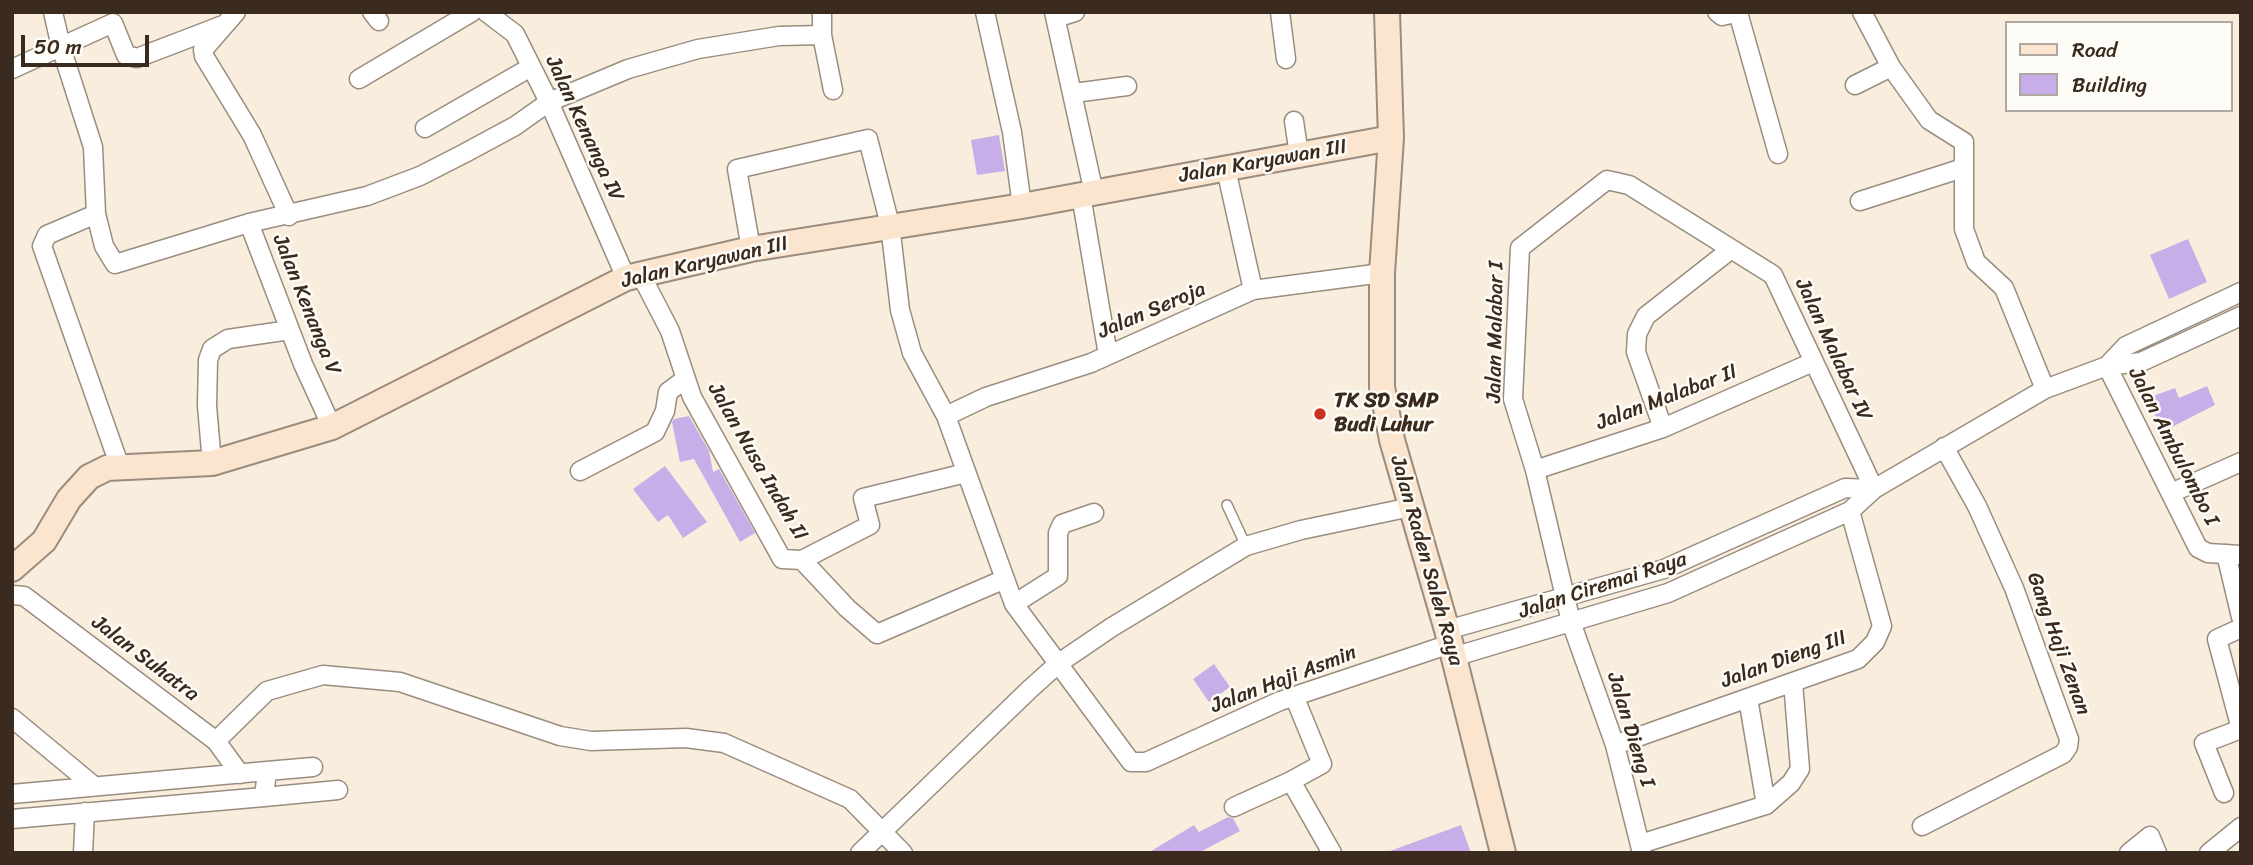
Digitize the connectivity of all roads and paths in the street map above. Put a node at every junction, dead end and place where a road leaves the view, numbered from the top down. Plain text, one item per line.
1 (53, 12) edge
2 (472, 12) edge
3 (486, 12) edge
4 (822, 12) edge
5 (985, 12) edge
6 (1075, 12) edge
7 (1280, 12) edge
8 (1387, 12) edge
9 (1717, 12) edge
10 (1862, 12) edge
11 (1055, 15) edge
12 (230, 19) edge
13 (822, 35) junction
14 (61, 47) junction
15 (1286, 59) dead end
16 (531, 67) junction
17 (1891, 68) junction
18 (12, 69) edge
19 (359, 79) dead end
20 (1855, 85) dead end
21 (1127, 86) dead end
22 (833, 90) dead end
23 (1074, 93) junction
24 (549, 102) junction
25 (1294, 121) dead end
26 (425, 128) dead end
27 (1391, 138) junction
28 (1778, 154) dead end
29 (1299, 155) junction
30 (1963, 168) junction
31 (1226, 169) junction
32 (1087, 194) junction
33 (1860, 201) dead end
34 (1022, 206) junction
35 (96, 214) junction
36 (289, 216) junction
37 (248, 223) junction
38 (890, 225) junction
39 (751, 249) junction
40 (1730, 250) junction
41 (1382, 273) junction
42 (634, 277) junction
43 (1253, 290) junction
44 (2241, 292) edge
45 (2241, 316) edge
46 (290, 330) junction
47 (1108, 355) junction
48 (1813, 362) junction
49 (2107, 366) junction
50 (684, 380) junction
51 (2045, 389) junction
52 (946, 416) junction
53 (332, 427) junction
54 (1663, 428) junction
55 (1944, 447) junction
56 (2241, 462) edge
57 (212, 463) junction
58 (120, 467) junction
59 (1535, 470) junction
60 (580, 471) dead end
61 (966, 473) junction
62 (1874, 489) junction
63 (2171, 493) junction
64 (1227, 505) dead end
65 (1410, 507) junction
66 (1850, 511) junction
67 (1094, 513) dead end
68 (1246, 547) junction
69 (2234, 554) edge
70 (1695, 556) junction
71 (802, 560) junction
72 (12, 569) edge
73 (1702, 578) junction
74 (1005, 579) junction
75 (12, 595) edge
76 (1565, 597) junction
77 (1014, 604) junction
78 (2241, 617) edge
79 (1571, 622) junction
80 (2241, 628) edge
81 (1450, 644) junction
82 (1059, 663) junction
83 (1793, 682) junction
84 (1294, 696) junction
85 (1748, 698) junction
86 (12, 718) edge
87 (216, 741) junction
88 (1615, 745) junction
89 (313, 767) dead end
90 (267, 771) junction
91 (240, 774) junction
92 (1291, 781) junction
93 (94, 786) junction
94 (338, 790) dead end
95 (2224, 793) dead end
96 (12, 794) edge
97 (264, 797) junction
98 (1766, 805) junction
99 (1234, 807) dead end
100 (85, 812) junction
101 (12, 819) edge
102 (1922, 826) dead end
103 (2241, 827) edge
104 (883, 834) junction
105 (1641, 848) edge
106 (83, 853) edge
107 (860, 853) edge
108 (903, 853) edge
109 (1332, 853) edge
110 (1503, 853) edge
111 (2129, 853) edge
112 (2157, 853) edge
113 (2209, 853) edge

1 - 14 street
2 - 19 street
3 - 16 street, Jalan Kenanga IV
4 - 13 street
5 - 34 street
6 - 11 street
7 - 15 street
8 - 27 street, Jalan Raden Saleh Raya
9 - 28 street
10 - 17 street
11 - 23 street
12 - 14 street
12 - 36 street, Jalan Kenanga V
13 - 22 street
13 - 24 street
14 - 18 street
14 - 35 street
16 - 24 street, Jalan Kenanga IV
16 - 26 street
17 - 20 street
17 - 30 street
21 - 23 street
23 - 32 street
24 - 36 street
24 - 42 street, Jalan Kenanga IV
25 - 29 street
27 - 29 street, Jalan Karyawan III
27 - 41 street, Jalan Raden Saleh Raya
29 - 31 street, Jalan Karyawan III
30 - 33 street
30 - 51 street
31 - 32 street, Jalan Karyawan III
31 - 43 street
32 - 34 street, Jalan Karyawan III
32 - 47 street
34 - 38 street, Jalan Karyawan III
35 - 37 street
35 - 58 street
36 - 37 street, Jalan Kenanga V
37 - 46 street, Jalan Kenanga V
38 - 39 street, Jalan Karyawan III
38 - 39 street
38 - 52 street
39 - 42 street, Jalan Karyawan III
40 - 48 street, Jalan Malabar IV
40 - 54 street
40 - 59 street, Jalan Malabar I
41 - 43 street, Jalan Seroja
41 - 65 street, Jalan Raden Saleh Raya
42 - 50 street, Jalan Nusa Indah II
42 - 53 street, Jalan Karyawan III
43 - 47 street, Jalan Seroja
44 - 49 street, Jalan Ciremai Raya
45 - 49 street, Jalan Ciremai Raya
46 - 53 street, Jalan Kenanga V
46 - 57 street
47 - 52 street, Jalan Seroja
48 - 54 street, Jalan Malabar II
48 - 62 street, Jalan Malabar IV
49 - 51 street, Jalan Ciremai Raya
49 - 63 street, Jalan Ambulombo I
50 - 60 street
50 - 71 street, Jalan Nusa Indah II
51 - 55 street, Jalan Ciremai Raya
52 - 61 street
53 - 57 street, Jalan Karyawan III
54 - 59 street, Jalan Malabar II
55 - 62 street, Jalan Ciremai Raya
55 - 102 street, Gang Haji Zenan
56 - 63 street
57 - 58 street, Jalan Karyawan III
58 - 72 street, Jalan Karyawan III
59 - 76 street, Jalan Malabar I
61 - 71 street
61 - 74 street
62 - 66 street, Jalan Ciremai Raya
62 - 70 street, Jalan Ciremai Raya
63 - 69 street, Jalan Ambulombo I
64 - 68 lane
65 - 68 street
65 - 81 street, Jalan Raden Saleh Raya
66 - 73 street, Jalan Ciremai Raya
66 - 83 street, Jalan Dieng III
67 - 77 street
68 - 82 street
69 - 78 street
70 - 73 street
70 - 76 street, Jalan Ciremai Raya
71 - 74 street, Jalan Nusa Indah II
73 - 79 street, Jalan Ciremai Raya
74 - 77 street
75 - 87 street, Jalan Suhatra
76 - 79 street, Jalan Malabar I
76 - 81 street, Jalan Ciremai Raya
77 - 82 street
79 - 81 street, Jalan Ciremai Raya
79 - 88 street, Jalan Dieng I
80 - 95 street
81 - 84 street, Jalan Haji Asmin
81 - 110 street, Jalan Raden Saleh Raya
82 - 84 street, Jalan Haji Asmin
82 - 104 street
83 - 85 street, Jalan Dieng III
83 - 98 street
84 - 92 street
85 - 88 street, Jalan Dieng III
85 - 98 street
86 - 93 street
87 - 91 street, Jalan Suhatra
87 - 104 street
88 - 105 street, Jalan Dieng I
89 - 90 street
90 - 91 street
90 - 97 street
91 - 93 street
92 - 99 street
92 - 109 street
93 - 96 street
94 - 97 street
97 - 100 street
98 - 105 street
100 - 101 street
100 - 106 street
103 - 113 street
104 - 107 street
104 - 108 street
111 - 112 street

